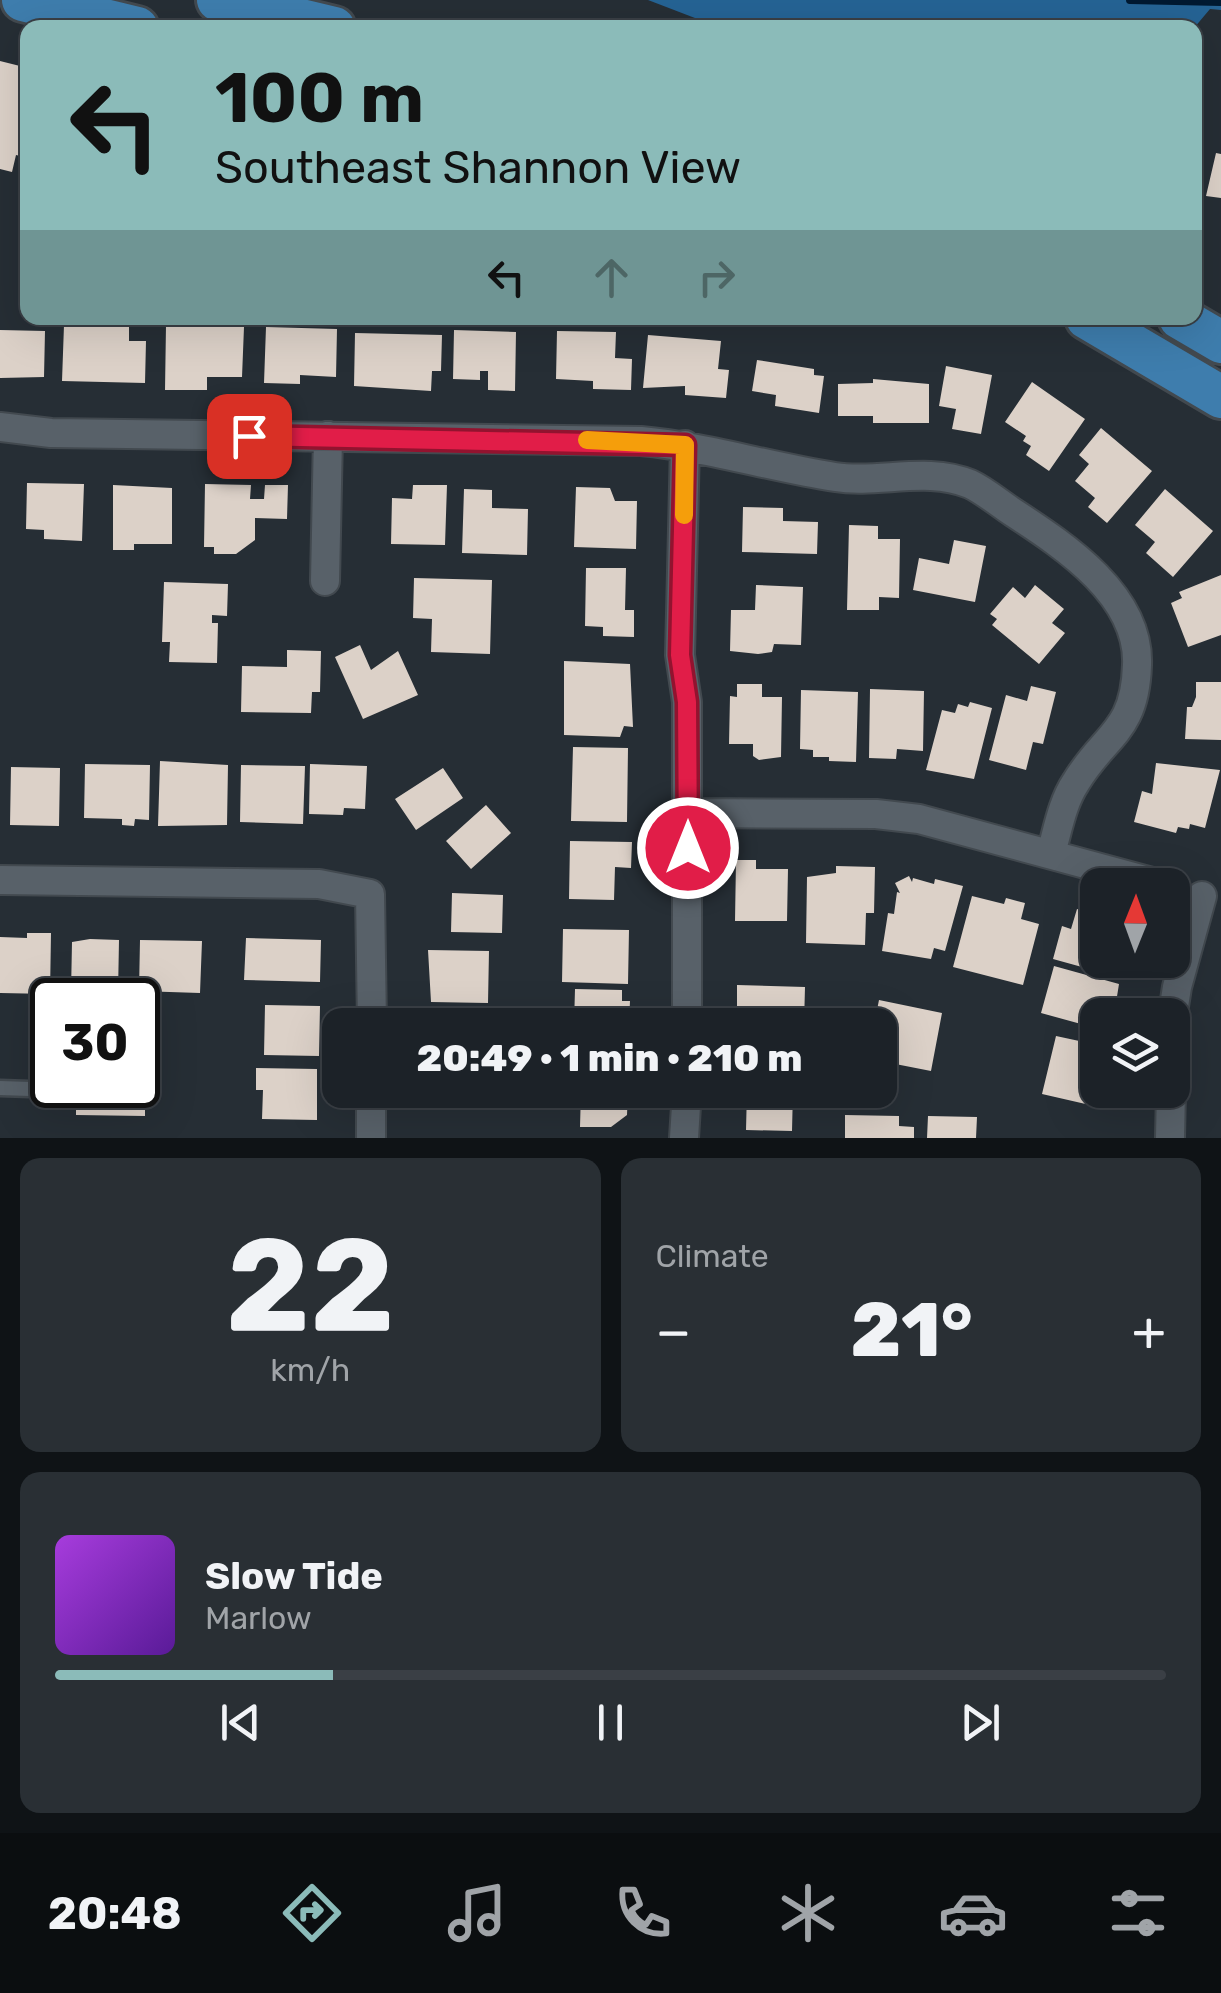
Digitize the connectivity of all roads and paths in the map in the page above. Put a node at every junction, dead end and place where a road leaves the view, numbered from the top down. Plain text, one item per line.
1 (23, 0) edge
2 (218, 0) edge
3 (104, 20) edge
4 (301, 20) edge
5 (1099, 325) edge
6 (1192, 325) edge
7 (1221, 342) edge
8 (1221, 396) edge
9 (0, 428) edge
10 (328, 436) junction
11 (685, 445) junction
12 (325, 581) dead end
13 (688, 813) junction
14 (1051, 853) junction
15 (1104, 868) edge
16 (0, 880) edge
17 (1212, 898) edge
18 (1179, 998) edge
19 (372, 1008) edge
20 (687, 1008) edge
21 (0, 1088) edge
22 (30, 1089) dead end
23 (372, 1108) edge
24 (685, 1108) edge
25 (1171, 1108) edge
26 (371, 1138) edge
27 (684, 1138) edge
28 (1170, 1138) edge

1 - 3 main road
2 - 4 main road
5 - 8 main road
6 - 7 main road
9 - 10 street
10 - 11 street
10 - 12 street
11 - 13 street
11 - 14 street
13 - 14 street
13 - 20 street
14 - 15 street
16 - 19 street
17 - 18 street
21 - 22 lane
23 - 26 street
24 - 27 street
25 - 28 street

